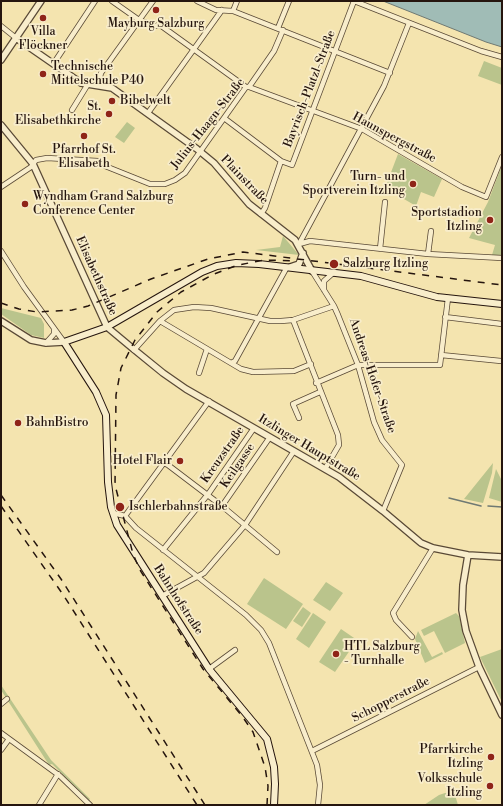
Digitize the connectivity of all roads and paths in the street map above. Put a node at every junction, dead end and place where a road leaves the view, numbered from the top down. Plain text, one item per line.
1 (41, 1) edge
2 (95, 1) edge
3 (112, 1) edge
4 (153, 1) edge
5 (197, 1) edge
6 (237, 1) edge
7 (288, 1) edge
8 (354, 1) edge
9 (222, 10) junction
10 (233, 11) junction
11 (139, 20) junction
12 (409, 23) junction
13 (1, 26) edge
14 (280, 29) junction
15 (16, 38) junction
16 (194, 50) junction
17 (335, 51) junction
18 (502, 57) edge
19 (1, 60) edge
20 (54, 63) junction
21 (390, 73) junction
22 (88, 84) junction
23 (98, 86) junction
24 (248, 87) junction
25 (72, 110) dead end
26 (313, 111) junction
27 (148, 113) junction
28 (224, 118) junction
29 (1, 125) edge
30 (362, 129) junction
31 (200, 152) junction
32 (502, 157) edge
33 (281, 161) junction
34 (33, 164) junction
35 (1, 186) edge
36 (385, 202) dead end
37 (261, 214) junction
38 (431, 231) dead end
39 (299, 244) junction
40 (380, 249) junction
41 (1, 251) edge
42 (303, 253) junction
43 (428, 254) junction
44 (502, 258) edge
45 (288, 268) junction
46 (312, 271) junction
47 (333, 273) junction
48 (324, 290) junction
49 (448, 298) junction
50 (502, 304) edge
51 (334, 306) junction
52 (445, 317) junction
53 (259, 319) junction
54 (292, 320) junction
55 (160, 321) junction
56 (1, 322) edge
57 (502, 324) edge
58 (107, 327) junction
59 (54, 328) junction
60 (64, 342) junction
61 (46, 343) junction
62 (207, 349) junction
63 (134, 350) junction
64 (441, 355) junction
65 (501, 361) edge
66 (231, 363) junction
67 (311, 364) junction
68 (358, 365) junction
69 (199, 373) dead end
70 (316, 383) junction
71 (320, 392) junction
72 (210, 401) junction
73 (299, 418) dead end
74 (254, 428) junction
75 (270, 437) junction
76 (294, 451) junction
77 (164, 463) junction
78 (326, 469) junction
79 (208, 495) junction
80 (222, 506) junction
81 (383, 511) junction
82 (113, 513) junction
83 (124, 516) junction
84 (117, 525) junction
85 (245, 525) junction
86 (433, 548) junction
87 (163, 550) junction
88 (277, 552) dead end
89 (468, 555) junction
90 (502, 557) edge
91 (197, 576) junction
92 (162, 596) junction
93 (412, 637) dead end
94 (235, 650) dead end
95 (479, 667) junction
96 (209, 669) junction
97 (7, 699) dead end
98 (1, 704) edge
99 (500, 708) edge
100 (502, 715) edge
101 (1, 733) edge
102 (10, 739) junction
103 (1, 750) edge
104 (312, 751) junction
105 (58, 774) junction
106 (39, 805) edge
107 (90, 805) edge
108 (274, 805) edge
109 (318, 805) edge

1 - 15 street
2 - 20 street
3 - 11 street, Haunspergstraße
4 - 11 street
5 - 9 street
6 - 10 street
7 - 14 street, Julius-Haagn-Straße
8 - 12 street
8 - 17 street, Bayrisch-Platzl-Straße
9 - 10 street
9 - 16 street
10 - 14 street
11 - 16 street, Haunspergstraße
11 - 23 street
12 - 18 street
12 - 21 street
13 - 15 street, Plainstraße
14 - 17 street
14 - 24 street, Julius-Haagn-Straße
15 - 19 street
15 - 20 street, Plainstraße
16 - 24 street, Haunspergstraße
16 - 27 street
17 - 21 street
17 - 26 street, Bayrisch-Platzl-Straße
20 - 22 street, Plainstraße
21 - 30 street
22 - 23 street, Plainstraße
22 - 25 street
23 - 27 street, Plainstraße
24 - 26 street, Haunspergstraße
24 - 28 street, Julius-Haagn-Straße
26 - 30 street, Haunspergstraße
26 - 33 street, Bayrisch-Platzl-Straße
27 - 31 street, Plainstraße
28 - 31 street, Julius-Haagn-Straße
28 - 33 street
29 - 34 street, Elisabethstraße
30 - 32 street, Haunspergstraße
30 - 39 street
31 - 34 street, Julius-Haagn-Straße
31 - 37 street, Plainstraße
33 - 37 street, Bayrisch-Platzl-Straße
34 - 35 street, Julius-Haagn-Straße
34 - 58 street, Elisabethstraße
36 - 40 street
37 - 39 street, Plainstraße
38 - 43 street
39 - 40 street
39 - 42 street, Andreas-Hofer-Straße
40 - 43 street
41 - 59 street
42 - 45 street
42 - 46 street, Andreas-Hofer-Straße
43 - 44 street
45 - 46 main road
45 - 53 street
45 - 58 main road
46 - 47 main road
46 - 48 street, Andreas-Hofer-Straße
47 - 48 street
47 - 49 main road
48 - 51 street, Andreas-Hofer-Straße
49 - 50 main road
49 - 52 street
51 - 54 street
51 - 68 street, Andreas-Hofer-Straße
52 - 57 street
52 - 64 street
53 - 54 street
53 - 55 street
53 - 66 street
54 - 67 street
55 - 62 street
55 - 63 street
56 - 61 street
58 - 60 main road
58 - 63 street, Elisabethstraße
59 - 60 street
59 - 61 street
60 - 61 street
60 - 82 main road, Bahnhofstraße
62 - 66 street
62 - 69 street
63 - 72 street, Elisabethstraße
64 - 65 street
64 - 68 street
66 - 67 street
67 - 70 street
68 - 70 street
68 - 81 street, Andreas-Hofer-Straße
70 - 71 street
71 - 73 street
71 - 78 street
72 - 74 street, Itzlinger Hauptstraße
72 - 77 street
74 - 75 street, Itzlinger Hauptstraße
74 - 79 street, Kreuzstraße
75 - 76 street, Itzlinger Hauptstraße
75 - 80 street, Keilgasse
76 - 78 street, Itzlinger Hauptstraße
76 - 85 street
77 - 79 street
77 - 83 street
78 - 81 street, Itzlinger Hauptstraße
79 - 80 street
79 - 87 street, Kreuzstraße
80 - 85 street
81 - 86 street, Itzlinger Hauptstraße
82 - 83 street
82 - 84 main road, Bahnhofstraße
83 - 84 street
83 - 87 street
84 - 92 main road, Bahnhofstraße
85 - 88 street
85 - 91 street
86 - 89 street, Itzlinger Hauptstraße
86 - 93 street
87 - 91 street
89 - 90 street, Itzlinger Hauptstraße
89 - 95 street
91 - 92 street
91 - 104 street
92 - 96 main road, Bahnhofstraße
94 - 96 street
95 - 99 street
95 - 104 street, Schopperstraße
96 - 108 main road, Bahnhofstraße
97 - 98 street
99 - 100 street
101 - 102 street
102 - 103 street
102 - 105 street
104 - 109 street
105 - 106 street
105 - 107 street

